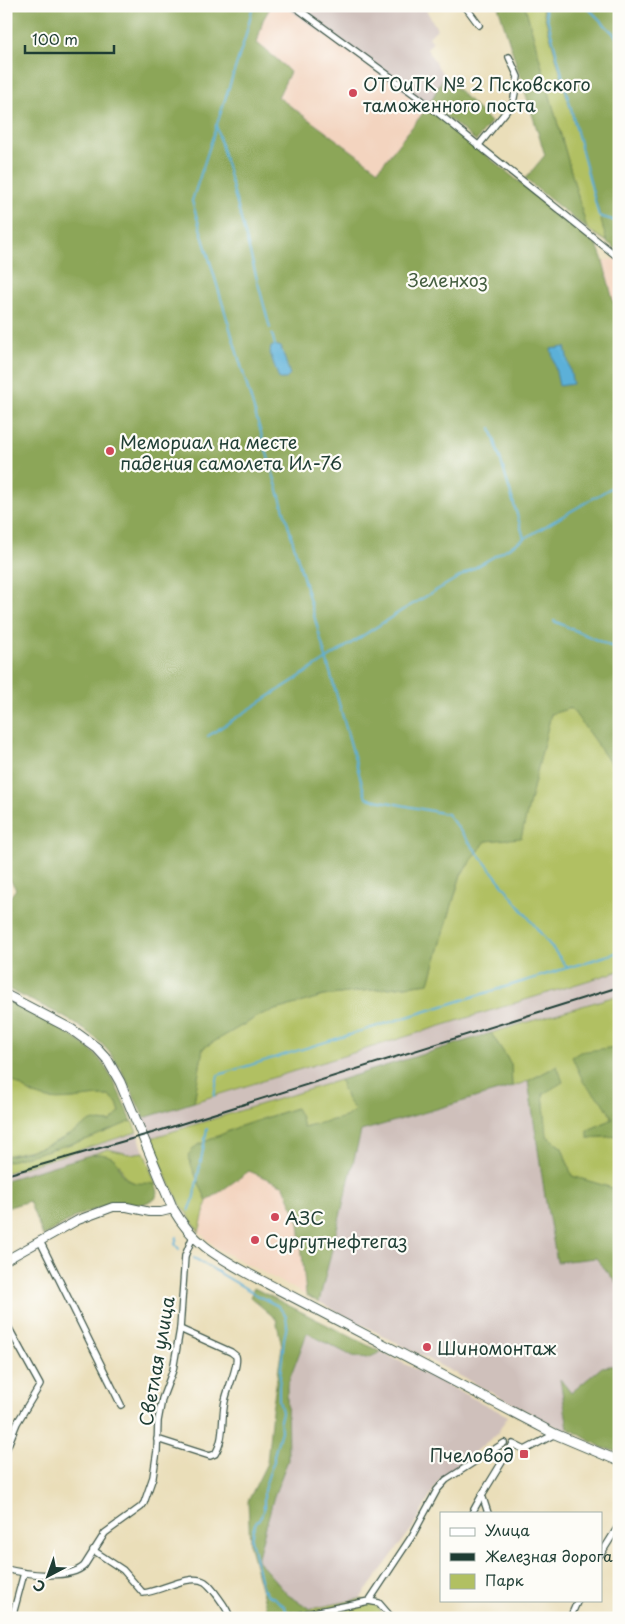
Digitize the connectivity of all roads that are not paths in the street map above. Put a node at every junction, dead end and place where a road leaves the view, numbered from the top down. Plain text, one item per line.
1 (294, 6) edge
2 (465, 6) edge
3 (479, 25) dead end
4 (509, 57) dead end
5 (478, 146) junction
6 (619, 258) edge
7 (6, 996) edge
8 (173, 1209) junction
9 (193, 1236) junction
10 (40, 1241) junction
11 (6, 1260) edge
12 (6, 1323) edge
13 (180, 1330) junction
14 (121, 1405) dead end
15 (556, 1434) junction
16 (157, 1439) junction
17 (504, 1443) dead end
18 (6, 1450) edge
19 (619, 1460) edge
20 (482, 1495) junction
21 (473, 1512) edge
22 (488, 1512) edge
23 (619, 1525) edge
24 (93, 1550) junction
25 (602, 1552) edge
26 (6, 1569) edge
27 (24, 1573) junction
28 (369, 1601) junction
29 (577, 1602) edge
30 (12, 1618) edge
31 (230, 1618) edge
32 (285, 1618) edge
33 (392, 1618) edge
34 (570, 1618) edge

1 - 5 street
2 - 3 street
4 - 5 street
5 - 6 street
7 - 8 main road
8 - 9 main road
8 - 10 street
9 - 13 street, Светлая улица
9 - 15 main road
10 - 11 street
10 - 14 street
12 - 18 street
13 - 16 street, Светлая улица
13 - 16 street
15 - 19 main road
15 - 20 street
16 - 24 street, Светлая улица
17 - 28 street
20 - 21 street
20 - 22 street
23 - 25 street
24 - 27 street, Светлая улица
24 - 31 street
26 - 27 street, Светлая улица
27 - 30 street
28 - 32 street
28 - 33 street
29 - 34 street

